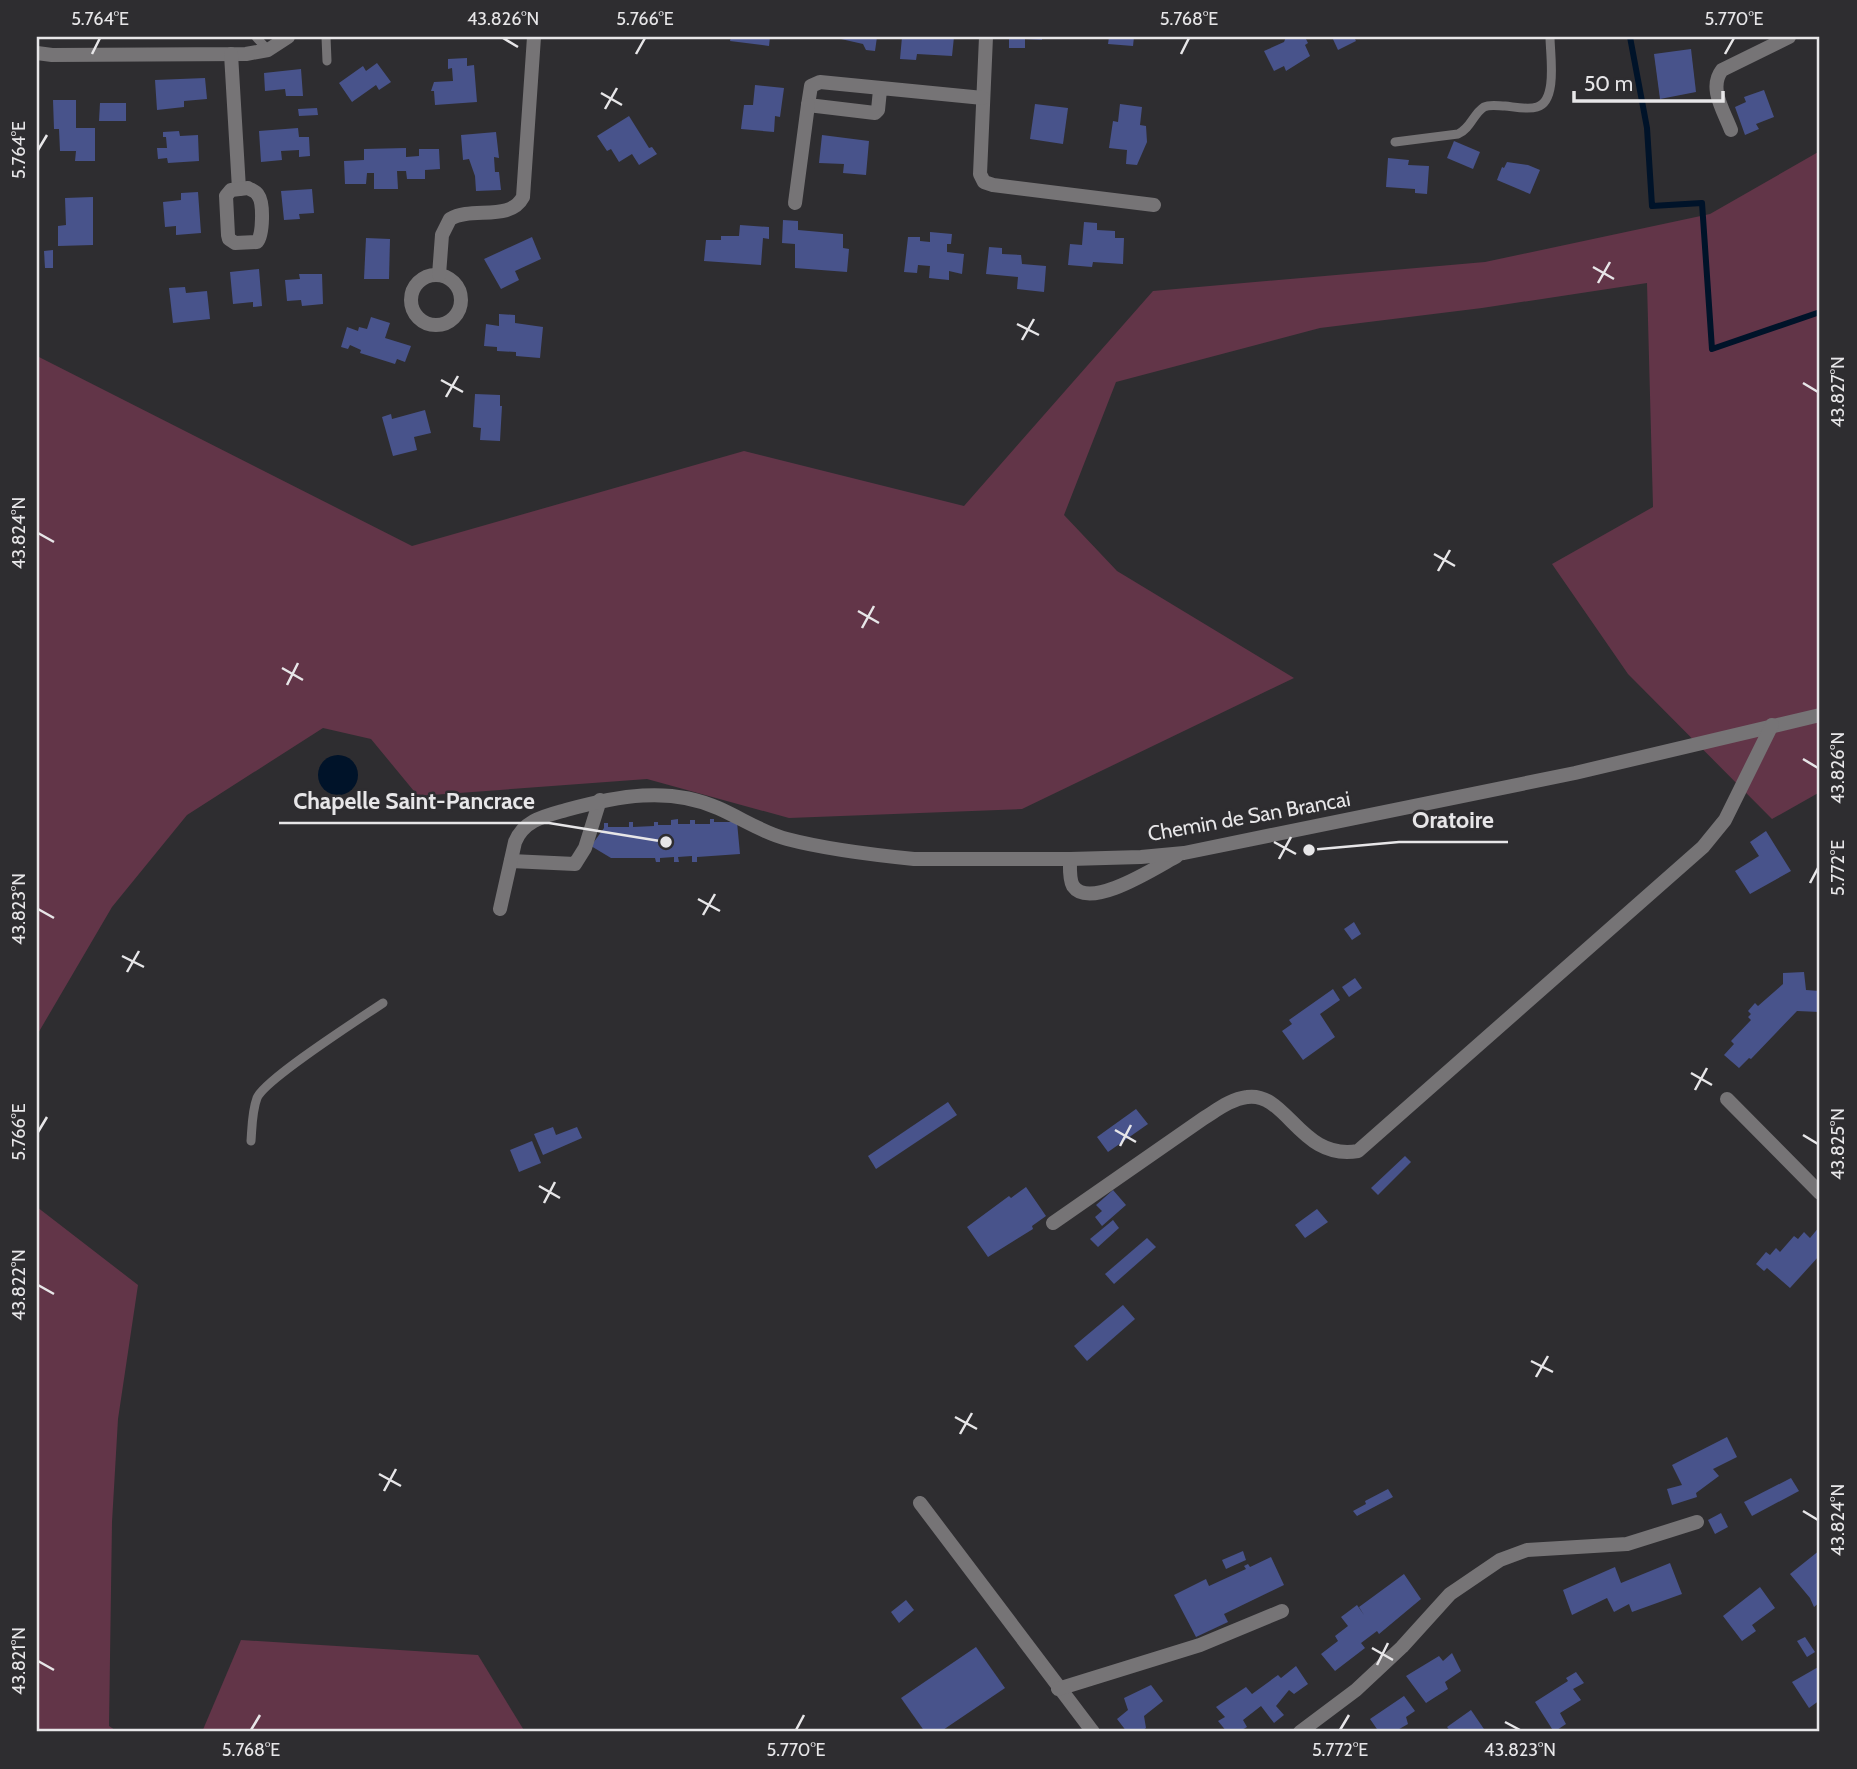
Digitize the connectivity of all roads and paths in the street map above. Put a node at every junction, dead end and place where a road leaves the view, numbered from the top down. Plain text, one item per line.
1 (256, 37) edge
2 (288, 37) edge
3 (326, 37) edge
4 (534, 37) edge
5 (986, 37) edge
6 (1550, 37) edge
7 (1789, 37) edge
8 (268, 50) junction
9 (37, 53) edge
10 (231, 54) junction
11 (327, 61) dead end
12 (880, 90) junction
13 (983, 98) junction
14 (808, 104) junction
15 (1731, 130) dead end
16 (1395, 142) dead end
17 (239, 188) dead end
18 (795, 203) dead end
19 (1154, 205) dead end
20 (439, 275) dead end
21 (1820, 715) edge
22 (1772, 725) junction
23 (600, 800) junction
24 (1184, 853) junction
25 (1070, 859) junction
26 (511, 861) junction
27 (500, 909) dead end
28 (383, 1003) dead end
29 (1727, 1099) dead end
30 (251, 1141) dead end
31 (1820, 1193) edge
32 (1053, 1223) dead end
33 (920, 1503) dead end
34 (1696, 1522) dead end
35 (1282, 1611) dead end
36 (1058, 1689) junction
37 (1093, 1732) edge
38 (1300, 1732) edge

1 - 8 lane
2 - 8 street
3 - 11 lane
4 - 20 street
5 - 13 street
6 - 16 lane
7 - 15 street
8 - 10 street
9 - 10 street
10 - 17 street
12 - 13 street
12 - 14 street
12 - 14 street
13 - 19 street
14 - 18 street
21 - 22 street, Chemin de San Brancai
22 - 24 street, Chemin de San Brancai
22 - 32 street
23 - 25 street, Chemin de San Brancai
23 - 26 street, Chemin de San Brancai
23 - 26 street
24 - 25 street, Chemin de San Brancai
24 - 25 street
26 - 27 street, Chemin de San Brancai
28 - 30 lane
29 - 31 street
33 - 36 street
34 - 38 street
35 - 36 street
36 - 37 street

